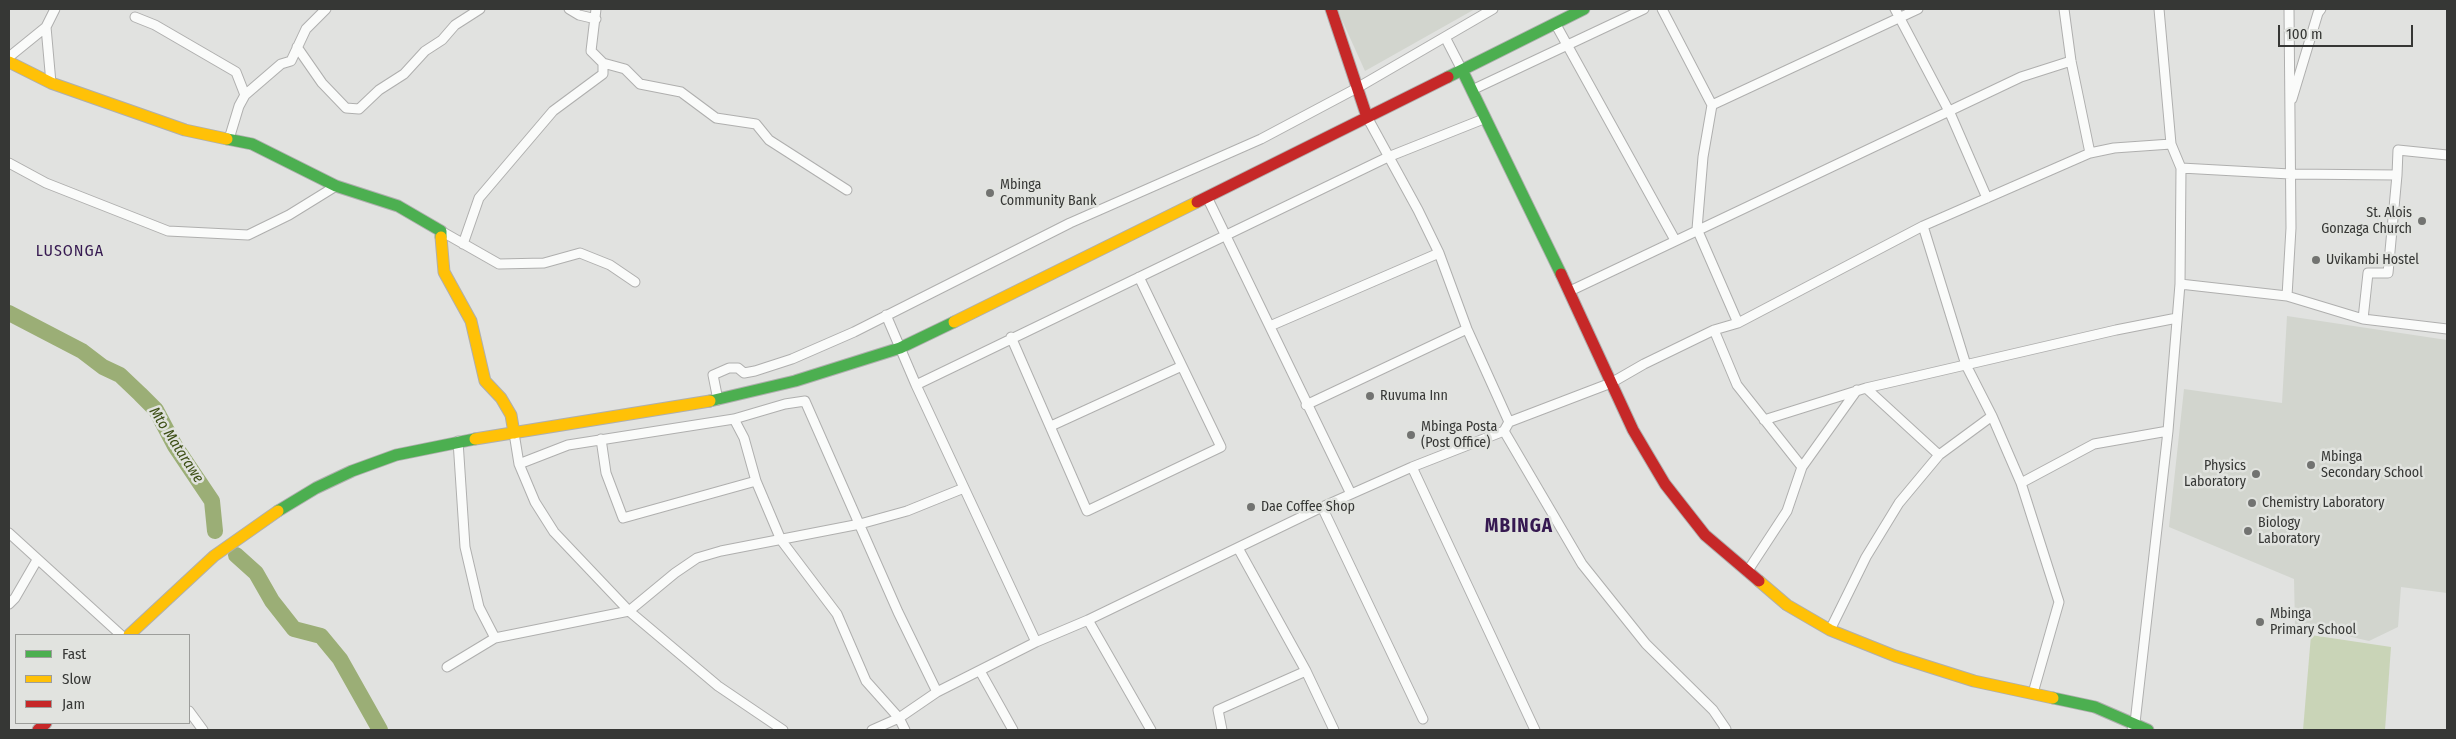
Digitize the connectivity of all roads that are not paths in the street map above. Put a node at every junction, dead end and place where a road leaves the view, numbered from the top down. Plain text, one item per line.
1 (55, 9) edge
2 (326, 9) edge
3 (480, 9) edge
4 (569, 9) edge
5 (596, 9) edge
6 (1331, 9) edge
7 (1493, 9) edge
8 (1584, 9) edge
9 (1644, 9) edge
10 (1662, 9) edge
11 (1918, 9) edge
12 (2064, 9) edge
13 (2159, 9) edge
14 (2289, 9) edge
15 (2321, 9) edge
16 (1897, 13) edge
17 (135, 17) dead end
18 (596, 19) junction
19 (1555, 23) junction
20 (46, 27) junction
21 (1445, 36) junction
22 (1569, 45) junction
23 (297, 47) junction
24 (9, 57) edge
25 (2071, 61) junction
26 (9, 62) edge
27 (603, 63) junction
28 (1462, 70) junction
29 (51, 83) junction
30 (1357, 88) junction
31 (1472, 90) junction
32 (245, 95) junction
33 (1712, 105) junction
34 (2289, 110) junction
35 (1950, 112) junction
36 (1367, 117) junction
37 (1486, 118) junction
38 (229, 139) junction
39 (2171, 144) junction
40 (2090, 153) junction
41 (2447, 155) edge
42 (1388, 156) junction
43 (9, 164) edge
44 (2181, 168) junction
45 (2290, 174) junction
46 (2397, 176) junction
47 (336, 186) junction
48 (847, 190) dead end
49 (1207, 197) junction
50 (1988, 198) junction
51 (1923, 226) junction
52 (1697, 229) junction
53 (441, 231) junction
54 (1227, 235) junction
55 (1675, 240) junction
56 (463, 244) junction
57 (1439, 253) junction
58 (1139, 277) junction
59 (635, 282) dead end
60 (2180, 284) junction
61 (1570, 290) junction
62 (2288, 296) junction
63 (886, 315) junction
64 (2177, 318) junction
65 (2363, 319) junction
66 (1738, 323) junction
67 (1270, 326) junction
68 (1467, 328) junction
69 (2447, 329) edge
70 (1714, 330) junction
71 (1011, 338) junction
72 (900, 348) junction
73 (1966, 365) junction
74 (1182, 366) junction
75 (1611, 383) junction
76 (916, 385) junction
77 (1861, 389) junction
78 (718, 400) junction
79 (1306, 405) junction
80 (1992, 416) junction
81 (734, 419) junction
82 (1764, 420) junction
83 (1509, 422) junction
84 (1051, 426) junction
85 (1504, 431) junction
86 (2168, 431) junction
87 (514, 433) junction
88 (601, 439) junction
89 (458, 441) junction
90 (1939, 455) junction
91 (519, 464) junction
92 (1412, 468) junction
93 (1802, 468) junction
94 (756, 481) junction
95 (2021, 483) junction
96 (964, 488) junction
97 (1351, 494) junction
98 (1322, 507) junction
99 (860, 524) junction
100 (9, 534) edge
101 (781, 540) junction
102 (1238, 548) junction
103 (37, 560) junction
104 (1747, 572) junction
105 (9, 604) edge
106 (629, 611) junction
107 (1088, 620) junction
108 (1830, 630) junction
109 (120, 634) edge
110 (130, 634) edge
111 (495, 638) junction
112 (1036, 642) junction
113 (447, 667) dead end
114 (980, 671) junction
115 (1306, 671) junction
116 (937, 692) junction
117 (2033, 693) junction
118 (190, 712) edge
119 (899, 718) junction
120 (1423, 719) dead end
121 (2133, 727) edge
122 (203, 730) edge
123 (783, 730) edge
124 (872, 730) edge
125 (905, 730) edge
126 (1013, 730) edge
127 (1151, 730) edge
128 (1222, 730) edge
129 (1334, 730) edge
130 (1535, 730) edge
131 (1724, 730) edge
132 (2148, 730) edge

1 - 20 street
2 - 23 street
3 - 23 street
4 - 18 street
5 - 18 street
6 - 30 street
7 - 21 street
8 - 19 street
9 - 22 street
10 - 33 street
11 - 16 street
12 - 25 street
13 - 39 street
14 - 34 street
15 - 34 street
16 - 33 street
16 - 35 street
17 - 32 street
18 - 27 street
19 - 22 street
19 - 28 street
20 - 24 street
20 - 29 street
21 - 28 street
21 - 30 street
22 - 31 street
22 - 55 street
23 - 32 street
25 - 35 street
25 - 40 street
26 - 29 street
27 - 48 street
27 - 56 street
28 - 31 street
28 - 36 street
29 - 38 street
30 - 36 street
30 - 63 street
31 - 37 street
32 - 38 street
33 - 52 street
34 - 45 street
35 - 50 street
35 - 52 street
36 - 42 street
36 - 49 street
37 - 42 street
37 - 61 street
38 - 47 street
39 - 40 street
39 - 44 street
40 - 50 street
41 - 46 street
42 - 54 street
42 - 57 street
43 - 47 street
44 - 45 street
44 - 60 street
45 - 46 street
45 - 62 street
46 - 65 street
47 - 53 street
49 - 54 street
49 - 72 street
50 - 51 street
51 - 66 street
51 - 73 street
52 - 55 street
52 - 66 street
53 - 56 street
53 - 87 street
54 - 58 street
54 - 67 street
55 - 61 street
56 - 59 street
57 - 67 street
57 - 68 street
58 - 71 street
58 - 74 street
60 - 62 street
60 - 64 street
61 - 75 street
62 - 65 street
63 - 72 street
63 - 78 street
64 - 73 street
64 - 86 street
65 - 69 street
66 - 70 street
67 - 79 street
68 - 79 street
68 - 83 street
70 - 75 street
70 - 82 street
71 - 76 street
71 - 84 street
72 - 76 street
72 - 78 street
73 - 77 street
73 - 80 street
74 - 84 street
74 - 84 street
75 - 83 street
75 - 104 street
76 - 96 street
77 - 82 street
77 - 90 street
77 - 93 street
78 - 87 street
79 - 97 street
80 - 90 street
80 - 95 street
81 - 88 street
81 - 94 street
81 - 99 street
82 - 93 street
83 - 85 street
85 - 92 street
85 - 131 street
86 - 95 street
86 - 121 street
87 - 89 street
87 - 91 street
88 - 91 street
88 - 94 street
89 - 110 street
89 - 111 street
90 - 108 street
91 - 106 street
92 - 97 street
92 - 130 street
93 - 104 street
94 - 101 street
95 - 117 street
96 - 99 street
96 - 112 street
97 - 98 street
98 - 102 street
98 - 120 street
99 - 101 street
99 - 116 street
100 - 103 street
101 - 106 street
101 - 119 street
102 - 107 street
102 - 115 street
103 - 105 street
103 - 109 street
104 - 108 street
106 - 111 street
106 - 123 street
107 - 112 street
107 - 127 street
108 - 117 street
111 - 113 street
112 - 114 street
114 - 116 street
114 - 126 street
115 - 128 street
115 - 129 street
116 - 119 street
117 - 121 street
118 - 122 street
119 - 124 street
119 - 125 street
121 - 132 street

